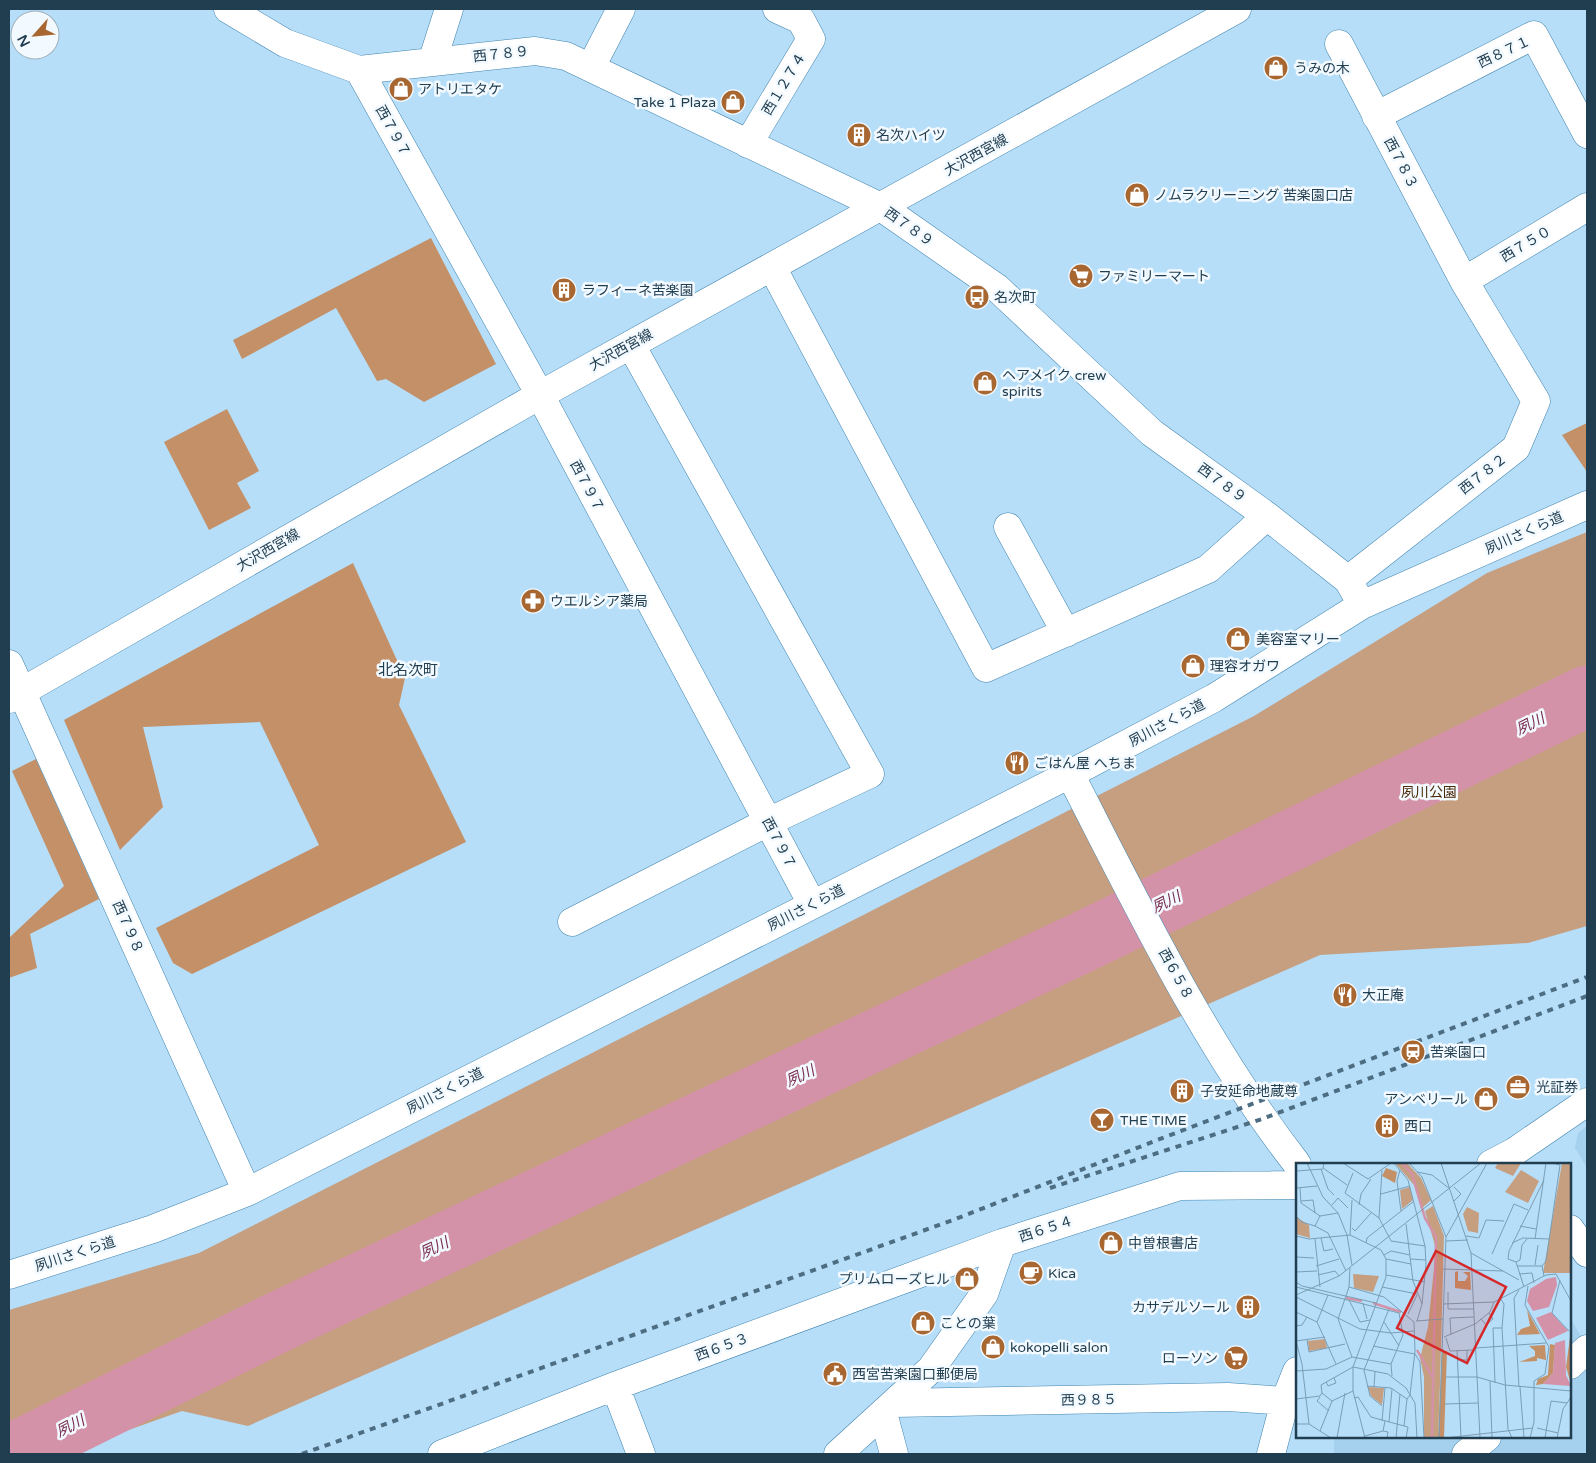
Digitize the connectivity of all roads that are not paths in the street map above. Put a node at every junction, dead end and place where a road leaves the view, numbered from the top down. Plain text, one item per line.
1 (449, 9) edge
2 (621, 9) edge
3 (777, 9) edge
4 (1237, 9) edge
5 (236, 11) edge
6 (1339, 44) dead end
7 (432, 62) junction
8 (591, 68) junction
9 (359, 70) junction
10 (1376, 116) junction
11 (1587, 134) edge
12 (748, 144) junction
13 (1587, 207) edge
14 (881, 208) junction
15 (772, 267) junction
16 (1464, 281) junction
17 (631, 345) junction
18 (540, 395) junction
19 (1587, 505) edge
20 (1267, 516) junction
21 (1008, 526) dead end
22 (1348, 580) junction
23 (1362, 605) junction
24 (1066, 632) junction
25 (9, 664) edge
26 (15, 695) edge
27 (1070, 774) junction
28 (768, 822) junction
29 (812, 904) junction
30 (572, 922) dead end
31 (1587, 1102) edge
32 (1509, 1160) edge
33 (1296, 1163) edge
34 (1296, 1185) edge
35 (247, 1192) junction
36 (1571, 1230) edge
37 (1002, 1243) junction
38 (1587, 1253) edge
39 (9, 1275) edge
40 (1587, 1349) edge
41 (1571, 1364) edge
42 (1296, 1374) edge
43 (615, 1386) junction
44 (1285, 1401) junction
45 (889, 1408) junction
46 (1486, 1438) edge
47 (442, 1454) edge
48 (641, 1454) edge
49 (838, 1454) edge
50 (894, 1454) edge
51 (1271, 1454) edge
52 (1466, 1454) edge

1 - 7 street
2 - 8 street
3 - 12 street, 西１２７４
4 - 14 street, 大沢西宮線
5 - 9 street
6 - 10 street, 西７８３
7 - 8 street, 西７８９
7 - 9 street, 西７８９
8 - 12 street, 西７８９
9 - 18 street, 西７９７
10 - 11 street, 西８７１
10 - 16 street, 西７８３
12 - 14 street, 西７８９
13 - 16 street, 西７５０
14 - 15 street, 大沢西宮線
14 - 20 street, 西７８９
15 - 17 street, 大沢西宮線
15 - 24 street
16 - 22 street, 西７８２
17 - 18 street, 大沢西宮線
17 - 28 street
18 - 26 street, 大沢西宮線
18 - 28 street, 西７９７
19 - 23 street, 夙川さくら道
20 - 22 street, 西７８９
20 - 24 street
21 - 24 street
22 - 23 street, 西７８９
23 - 27 street, 夙川さくら道
25 - 26 street, 西７９８
26 - 35 street, 西７９８
27 - 29 street, 夙川さくら道
27 - 33 street, 西６５８
28 - 29 street, 西７９７
28 - 30 street
29 - 35 street, 夙川さくら道
31 - 32 street
34 - 37 street, 西６５４
35 - 39 street, 夙川さくら道
36 - 38 street
37 - 43 street, 西６５３
37 - 45 street, 西６５４
40 - 41 street
42 - 44 street
43 - 47 street, 西６５３
43 - 48 street
44 - 45 street, 西９８５
44 - 51 street
45 - 49 street, 西６５４
45 - 50 street
46 - 52 street

